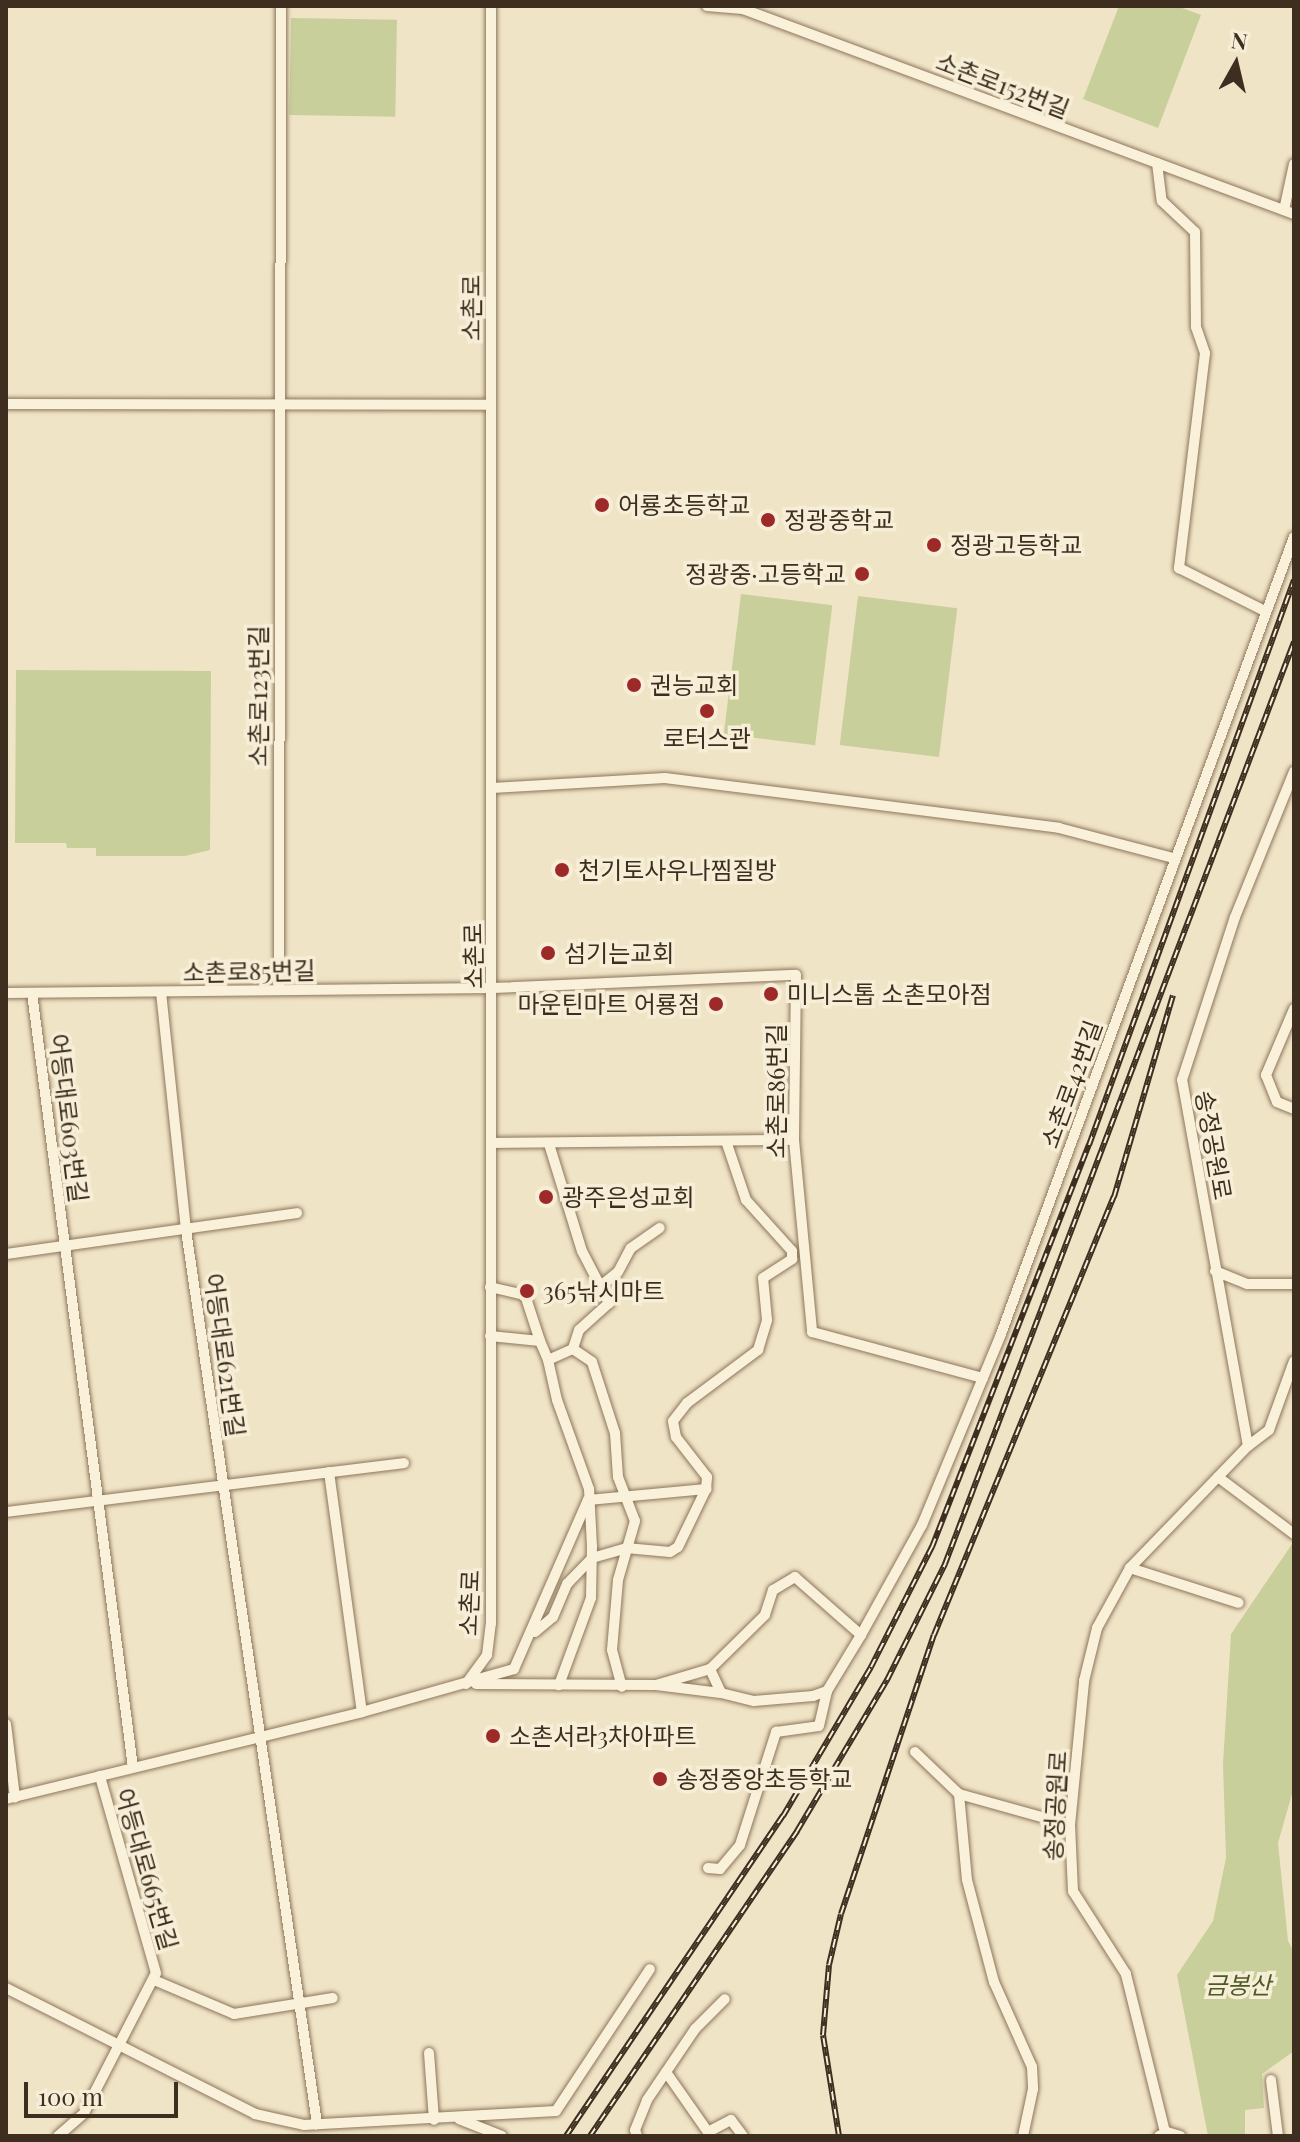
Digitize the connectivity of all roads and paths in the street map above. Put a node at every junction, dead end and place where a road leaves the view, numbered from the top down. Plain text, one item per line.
1 (281, 6) edge
2 (491, 6) edge
3 (707, 6) edge
4 (1157, 163) junction
5 (1294, 164) edge
6 (1289, 212) edge
7 (280, 402) junction
8 (6, 404) edge
9 (491, 405) junction
10 (1294, 537) edge
11 (1265, 611) junction
12 (1294, 772) edge
13 (492, 788) junction
14 (1173, 858) junction
15 (493, 988) junction
16 (279, 990) junction
17 (161, 992) junction
18 (6, 993) edge
19 (32, 993) junction
20 (1294, 1009) edge
21 (1294, 1109) edge
22 (794, 1140) junction
23 (726, 1141) junction
24 (494, 1143) junction
25 (549, 1144) junction
26 (297, 1213) dead end
27 (660, 1228) dead end
28 (186, 1230) junction
29 (66, 1249) junction
30 (6, 1254) edge
31 (1215, 1271) junction
32 (603, 1284) junction
33 (1294, 1284) edge
34 (490, 1287) junction
35 (490, 1336) junction
36 (540, 1341) junction
37 (573, 1349) junction
38 (548, 1360) junction
39 (1294, 1361) edge
40 (983, 1378) junction
41 (1248, 1446) junction
42 (404, 1463) dead end
43 (329, 1472) junction
44 (1218, 1477) junction
45 (224, 1486) junction
46 (706, 1489) junction
47 (627, 1496) junction
48 (102, 1500) junction
49 (588, 1500) junction
50 (6, 1512) edge
51 (1294, 1534) edge
52 (626, 1548) junction
53 (592, 1558) junction
54 (1130, 1568) junction
55 (1239, 1603) dead end
56 (533, 1634) junction
57 (861, 1635) junction
58 (710, 1669) junction
59 (466, 1684) junction
60 (559, 1685) junction
61 (656, 1685) junction
62 (622, 1687) junction
63 (827, 1691) junction
64 (721, 1693) junction
65 (362, 1712) junction
66 (6, 1724) edge
67 (257, 1735) junction
68 (915, 1752) dead end
69 (133, 1767) junction
70 (100, 1776) junction
71 (959, 1794) junction
72 (10, 1798) edge
73 (1070, 1825) junction
74 (708, 1868) dead end
75 (650, 1969) dead end
76 (154, 1980) junction
77 (6, 1988) edge
78 (333, 1998) dead end
79 (725, 1999) dead end
80 (299, 2004) junction
81 (120, 2046) junction
82 (429, 2053) dead end
83 (666, 2072) junction
84 (1271, 2080) dead end
85 (453, 2117) junction
86 (434, 2120) junction
87 (317, 2124) junction
88 (304, 2125) junction
89 (1162, 2134) edge
90 (58, 2136) edge
91 (308, 2136) edge
92 (502, 2136) edge
93 (637, 2136) edge
94 (743, 2136) edge
95 (1023, 2136) edge
96 (1180, 2136) edge
97 (1278, 2136) edge

1 - 7 street, 소촌로123번길
2 - 9 street, 소촌로
3 - 4 street, 소촌로152번길
4 - 6 street, 소촌로152번길
4 - 11 street
5 - 6 street
7 - 8 street
7 - 9 street
7 - 16 street, 소촌로123번길
9 - 13 street, 소촌로
10 - 11 street, 소촌로42번길
11 - 14 street, 소촌로42번길
12 - 31 street, 송정공원로
13 - 14 street
13 - 15 street, 소촌로
14 - 40 street, 소촌로42번길
15 - 16 street, 소촌로85번길
15 - 22 street, 소촌로86번길
15 - 24 street, 소촌로
16 - 17 street, 소촌로85번길
17 - 19 street, 소촌로85번길
17 - 28 street
18 - 19 street, 소촌로85번길
19 - 29 street, 어등대로603번길
20 - 21 street
22 - 23 street
22 - 40 street, 소촌로86번길
23 - 25 street
23 - 46 street
24 - 25 street
24 - 34 street, 소촌로
25 - 32 street
26 - 28 street
27 - 32 street
28 - 29 street
28 - 45 street, 어등대로621번길
29 - 30 street
29 - 48 street
31 - 33 street
31 - 41 street, 송정공원로
32 - 37 street
34 - 35 street, 소촌로
34 - 36 street
35 - 36 street
35 - 59 street, 소촌로
36 - 38 street
37 - 38 street
37 - 47 street
38 - 49 street
39 - 41 street, 송정공원로
40 - 57 street, 소촌로42번길
41 - 44 street, 송정공원로
42 - 43 street
43 - 45 street
43 - 65 street
44 - 51 street
44 - 54 street, 송정공원로
45 - 48 street
45 - 67 street
46 - 47 street
46 - 52 street
47 - 49 street
47 - 52 street
48 - 50 street
48 - 69 street
49 - 53 street
49 - 56 street
52 - 53 street
52 - 62 street
53 - 56 street
53 - 60 street
54 - 55 street
54 - 73 street, 송정공원로
56 - 59 street
57 - 58 street
57 - 63 street, 소촌로42번길
58 - 61 street
58 - 64 street
59 - 60 street
59 - 65 street
60 - 62 street
61 - 62 street
61 - 64 street
63 - 64 street
63 - 74 street, 소촌로42번길
65 - 67 street
66 - 72 street
67 - 69 street
67 - 80 street
68 - 71 street
69 - 70 street
70 - 72 street
70 - 76 street, 어등대로665번길
71 - 73 street
71 - 95 street
73 - 89 street, 송정공원로
75 - 85 street
76 - 80 street
76 - 81 street, 어등대로665번길
77 - 81 street
78 - 80 street
79 - 83 street
80 - 87 street
81 - 88 street
81 - 90 street, 어등대로665번길
82 - 86 street
83 - 93 street
83 - 94 street
84 - 97 street
85 - 86 street
85 - 92 street
86 - 87 street
87 - 88 street
88 - 91 street
89 - 96 street

